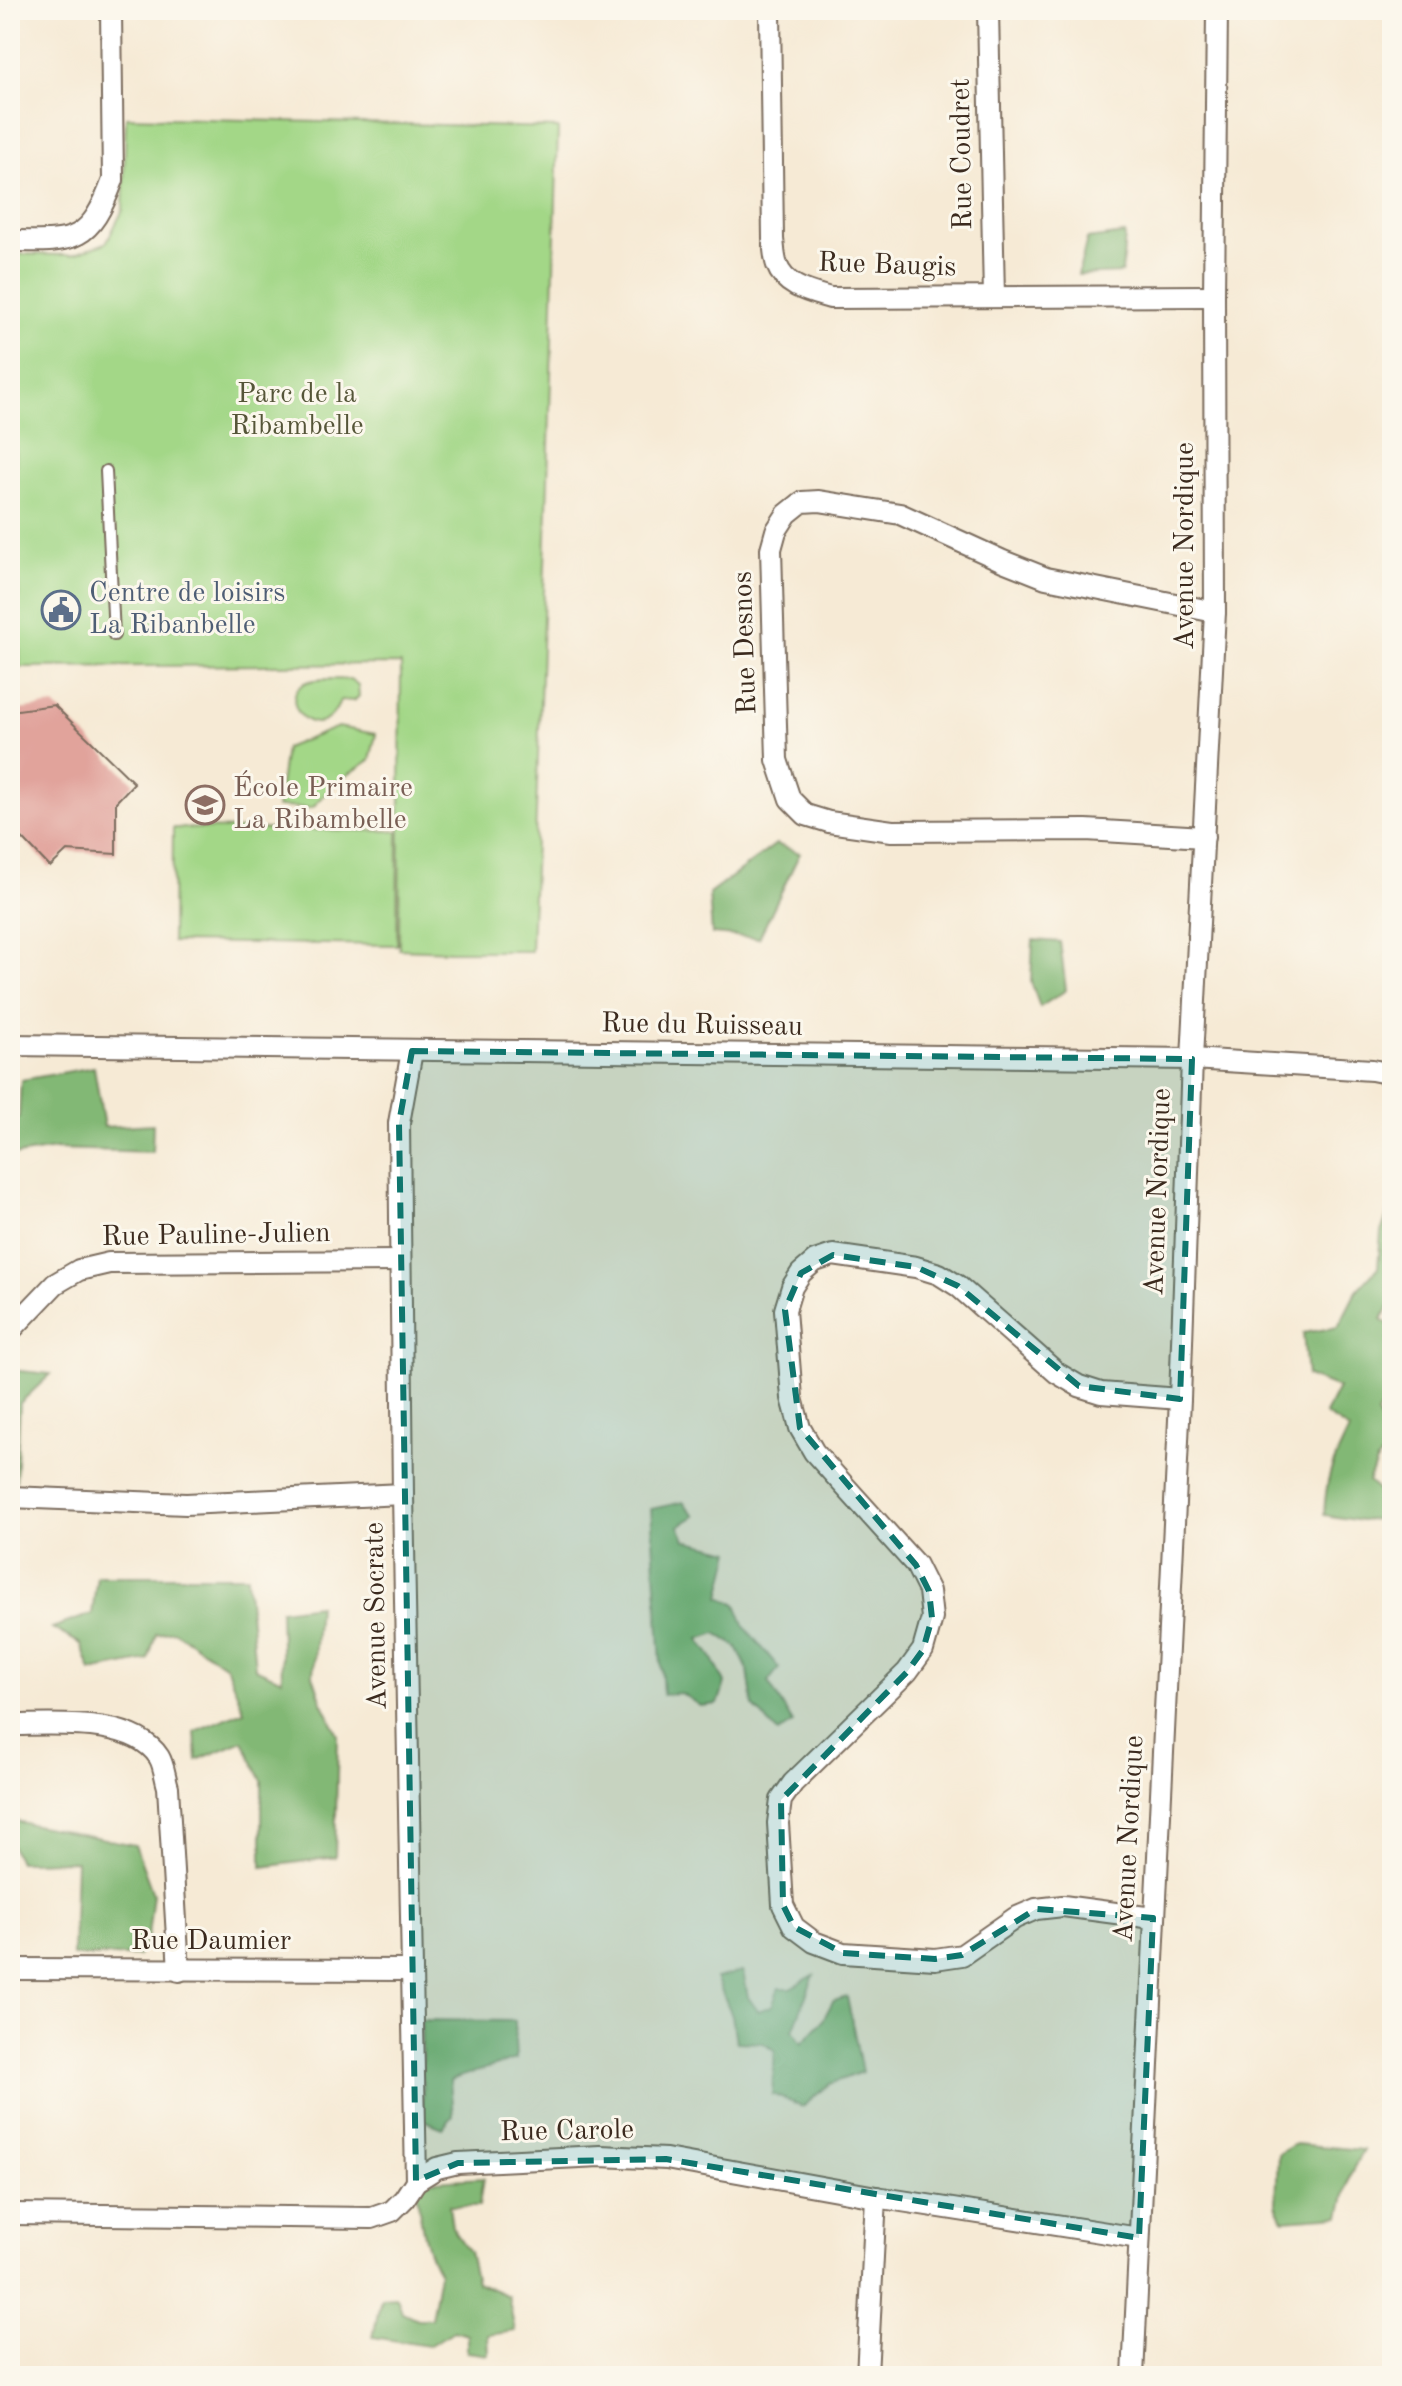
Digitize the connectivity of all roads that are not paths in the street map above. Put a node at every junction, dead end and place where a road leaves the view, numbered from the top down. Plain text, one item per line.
1 (111, 10) edge
2 (770, 10) edge
3 (988, 10) edge
4 (1217, 10) edge
5 (10, 241) edge
6 (1214, 296) junction
7 (994, 297) junction
8 (106, 471) dead end
9 (1215, 612) junction
10 (114, 635) dead end
11 (1204, 837) junction
12 (10, 1045) edge
13 (412, 1051) junction
14 (1192, 1059) junction
15 (1392, 1074) edge
16 (400, 1261) junction
17 (10, 1331) edge
18 (1180, 1399) junction
19 (403, 1494) junction
20 (10, 1497) edge
21 (10, 1725) edge
22 (1153, 1918) junction
23 (10, 1969) edge
24 (412, 1970) junction
25 (179, 1971) junction
26 (416, 2181) junction
27 (876, 2197) junction
28 (10, 2214) edge
29 (1139, 2238) junction
30 (867, 2376) edge
31 (1133, 2376) edge

1 - 5 street
2 - 7 street, Rue Baugis
3 - 7 street, Rue Coudret
4 - 6 street, Avenue Nordique
6 - 7 street, Rue Baugis
6 - 9 street, Avenue Nordique
8 - 10 lane
9 - 11 street, Avenue Nordique
9 - 11 street, Rue Desnos
11 - 14 street, Avenue Nordique
12 - 13 street, Rue du Ruisseau
13 - 14 street, Rue du Ruisseau
13 - 16 street, Avenue Socrate
14 - 15 street, Rue du Ruisseau
14 - 18 street, Avenue Nordique
16 - 17 street, Rue Pauline-Julien
16 - 19 street, Avenue Socrate
18 - 22 street, Avenue Nordique
18 - 22 street
19 - 20 street
19 - 24 street, Avenue Socrate
21 - 25 street
22 - 29 street, Avenue Nordique
23 - 25 street, Rue Daumier
24 - 25 street, Rue Daumier
24 - 26 street, Avenue Socrate
26 - 27 street, Rue Carole
26 - 28 street, Rue Carole
27 - 29 street, Rue Carole
27 - 30 street
29 - 31 street, Avenue Nordique

